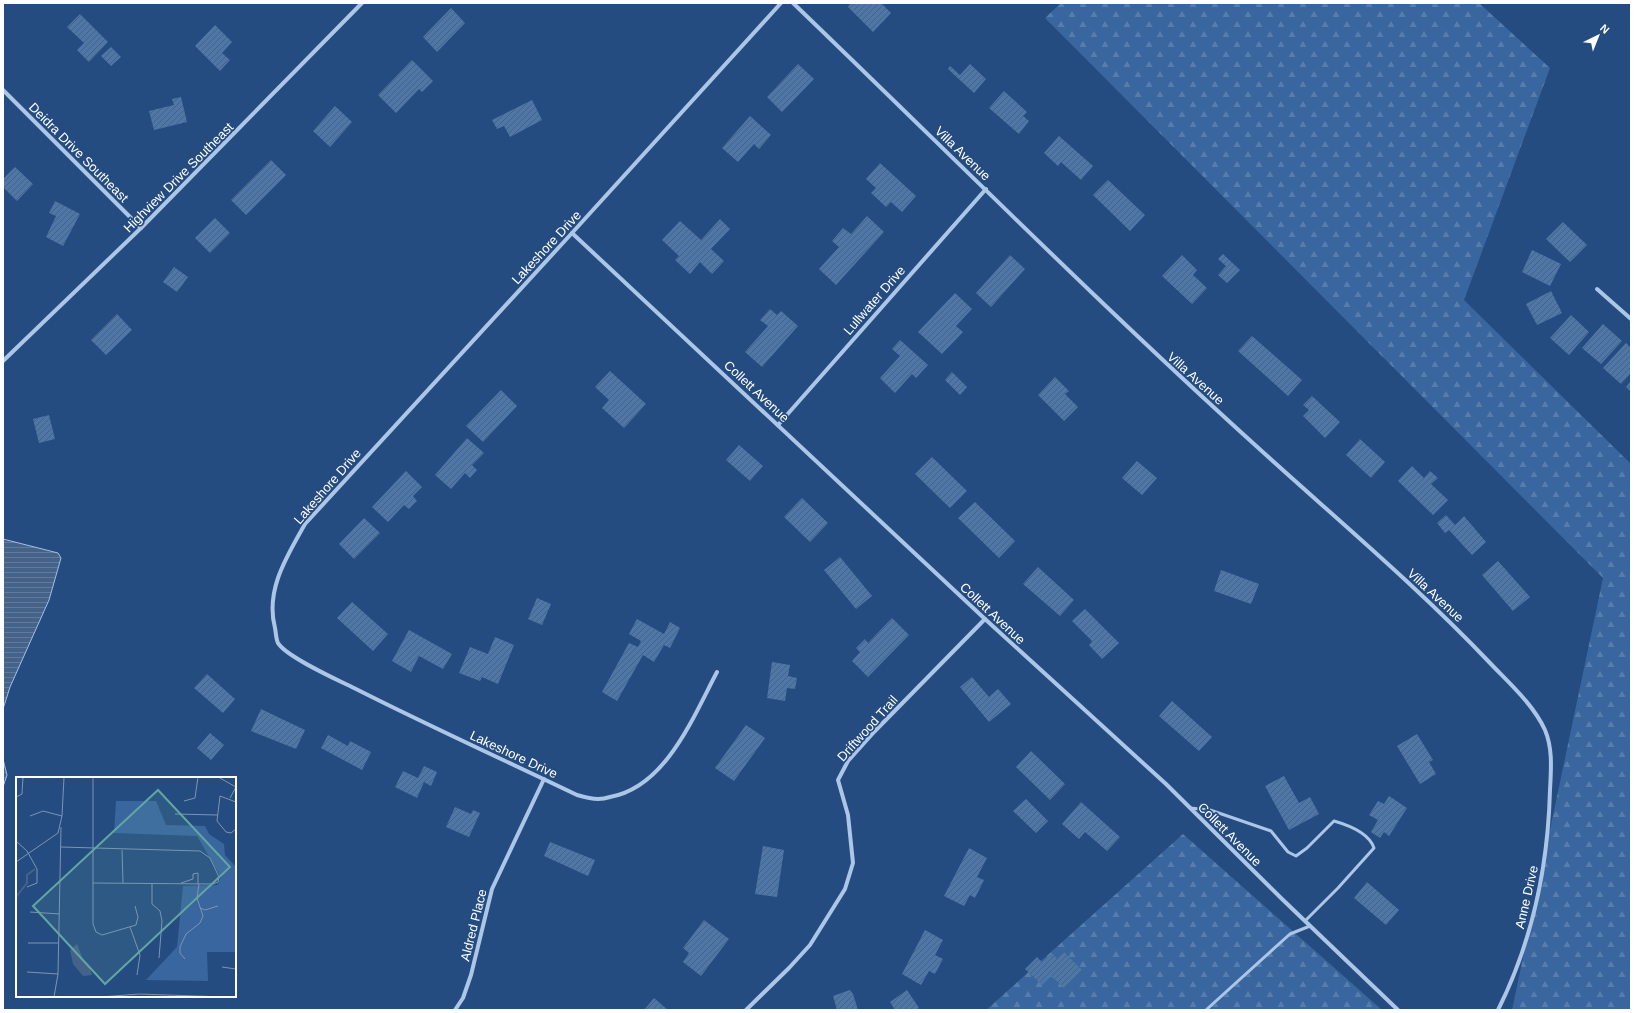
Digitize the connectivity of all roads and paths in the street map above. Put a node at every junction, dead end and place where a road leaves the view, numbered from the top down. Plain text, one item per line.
1 (362, 3) edge
2 (781, 3) edge
3 (793, 3) edge
4 (3, 90) edge
5 (986, 189) junction
6 (141, 228) junction
7 (572, 233) junction
8 (1597, 289) dead end
9 (1631, 319) edge
10 (3, 361) edge
11 (778, 424) junction
12 (985, 619) junction
13 (717, 672) dead end
14 (544, 779) junction
15 (1550, 783) joint
16 (1190, 808) junction
17 (1305, 921) junction
18 (1310, 926) junction
19 (455, 1010) edge
20 (746, 1010) edge
21 (1206, 1010) edge
22 (1398, 1010) edge
23 (1498, 1010) edge

1 - 6 street, Highview Drive Southeast
2 - 7 street, Lakeshore Drive
3 - 5 street, Villa Avenue
4 - 6 street, Deidra Drive Southeast
5 - 11 street, Lullwater Drive
5 - 15 street, Villa Avenue
6 - 10 street, Highview Drive Southeast
7 - 11 street, Collett Avenue
7 - 14 street, Lakeshore Drive
8 - 9 street
11 - 12 street, Collett Avenue
12 - 16 street, Collett Avenue
12 - 20 street, Driftwood Trail
13 - 14 street, Lakeshore Drive
14 - 19 street, Aldred Place
15 - 23 street, Anne Drive
16 - 17 street, Collett Avenue
16 - 17 lane
17 - 18 street, Collett Avenue
18 - 21 lane
18 - 22 street, Collett Avenue

